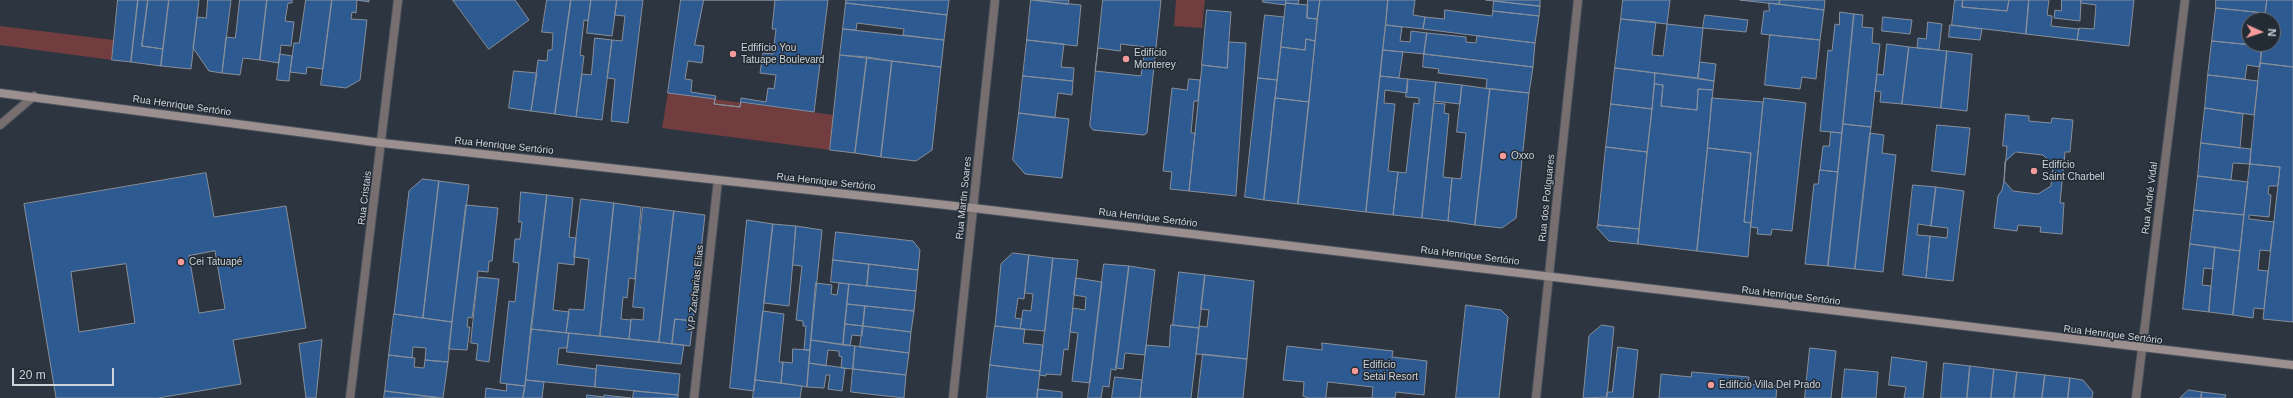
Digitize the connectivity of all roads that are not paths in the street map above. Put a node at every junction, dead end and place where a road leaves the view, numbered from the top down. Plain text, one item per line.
1 (398, 0) edge
2 (995, 0) edge
3 (1578, 0) edge
4 (2185, 0) edge
5 (0, 93) edge
6 (34, 96) junction
7 (0, 125) edge
8 (382, 143) junction
9 (718, 180) junction
10 (973, 208) junction
11 (1550, 276) junction
12 (2142, 348) junction
13 (2293, 365) edge
14 (350, 398) edge
15 (694, 398) edge
16 (953, 398) edge
17 (1536, 398) edge
18 (2136, 398) edge

1 - 8 street, Rua Cristais
2 - 10 street, Rua Martin Soares
3 - 11 street, Rua dos Potiguares
4 - 12 street, Rua André Vidal
5 - 6 street, Rua Henrique Sertório
6 - 7 street
6 - 8 street, Rua Henrique Sertório
8 - 9 street, Rua Henrique Sertório
8 - 14 street, Rua Cristais
9 - 10 street, Rua Henrique Sertório
9 - 15 street, V.P Zacharias Elias
10 - 11 street, Rua Henrique Sertório
10 - 16 street, Rua Martin Soares
11 - 12 street, Rua Henrique Sertório
11 - 17 street, Rua dos Potiguares
12 - 13 street, Rua Henrique Sertório
12 - 18 street, Rua André Vidal

